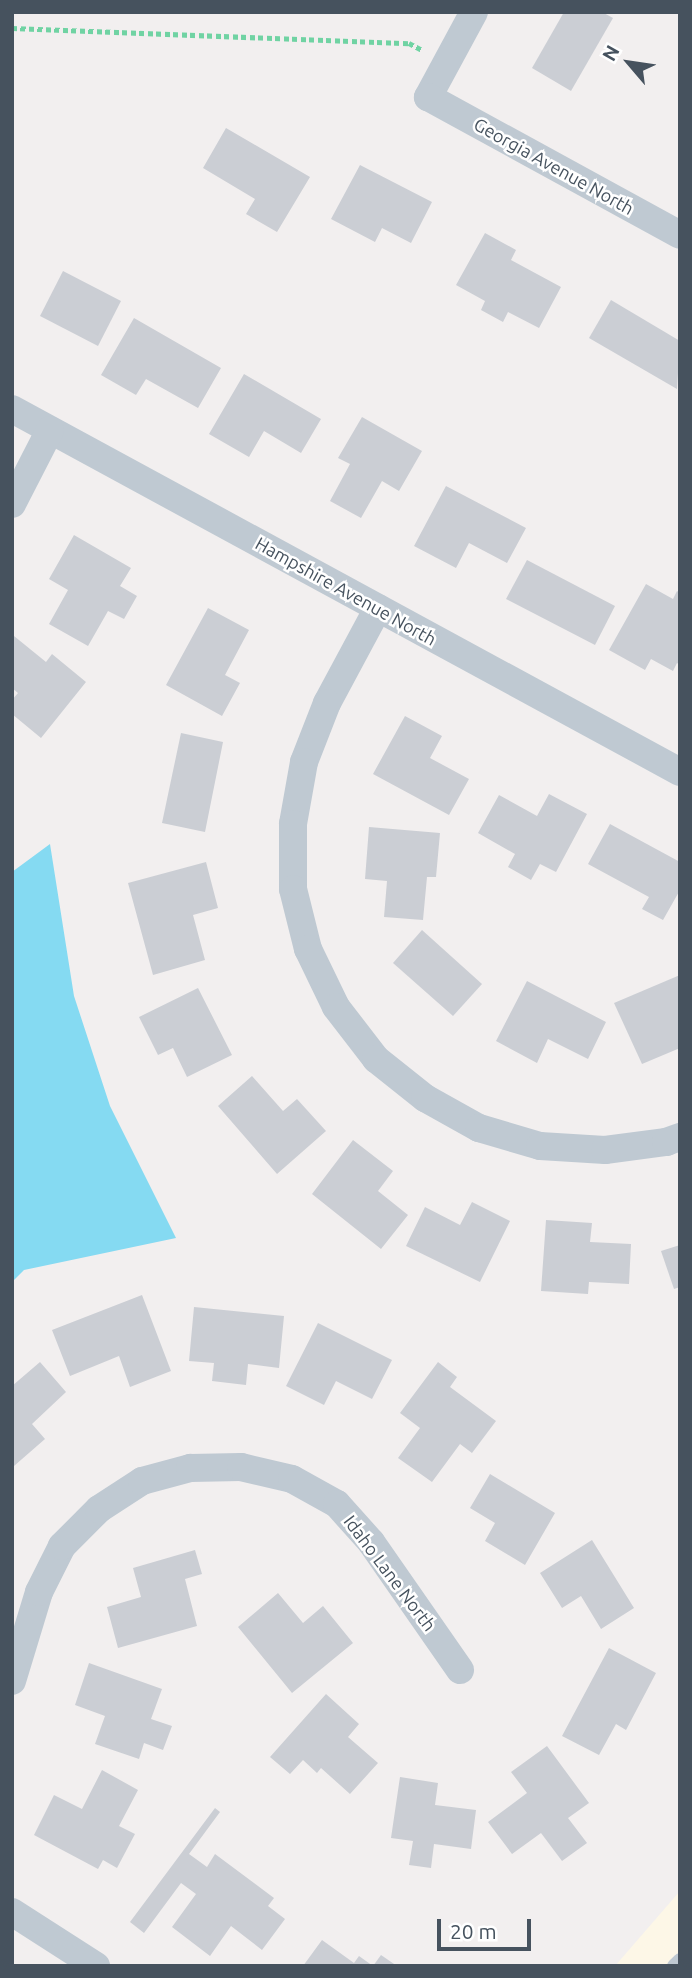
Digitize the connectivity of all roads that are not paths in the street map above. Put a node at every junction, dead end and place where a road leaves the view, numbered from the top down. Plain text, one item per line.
1 (474, 12) edge
2 (680, 235) edge
3 (12, 409) edge
4 (50, 430) junction
5 (12, 504) edge
6 (378, 608) junction
7 (680, 772) edge
8 (680, 1137) edge
9 (460, 1670) dead end
10 (12, 1681) edge
11 (12, 1912) edge
12 (680, 1960) edge
13 (96, 1966) edge
14 (674, 1966) edge

1 - 2 street, Georgia Avenue North
3 - 4 street, Hampshire Avenue North
4 - 5 street
4 - 6 street, Hampshire Avenue North
6 - 7 street, Hampshire Avenue North
6 - 8 street
9 - 10 street, Idaho Lane North
11 - 13 street
12 - 14 lane

